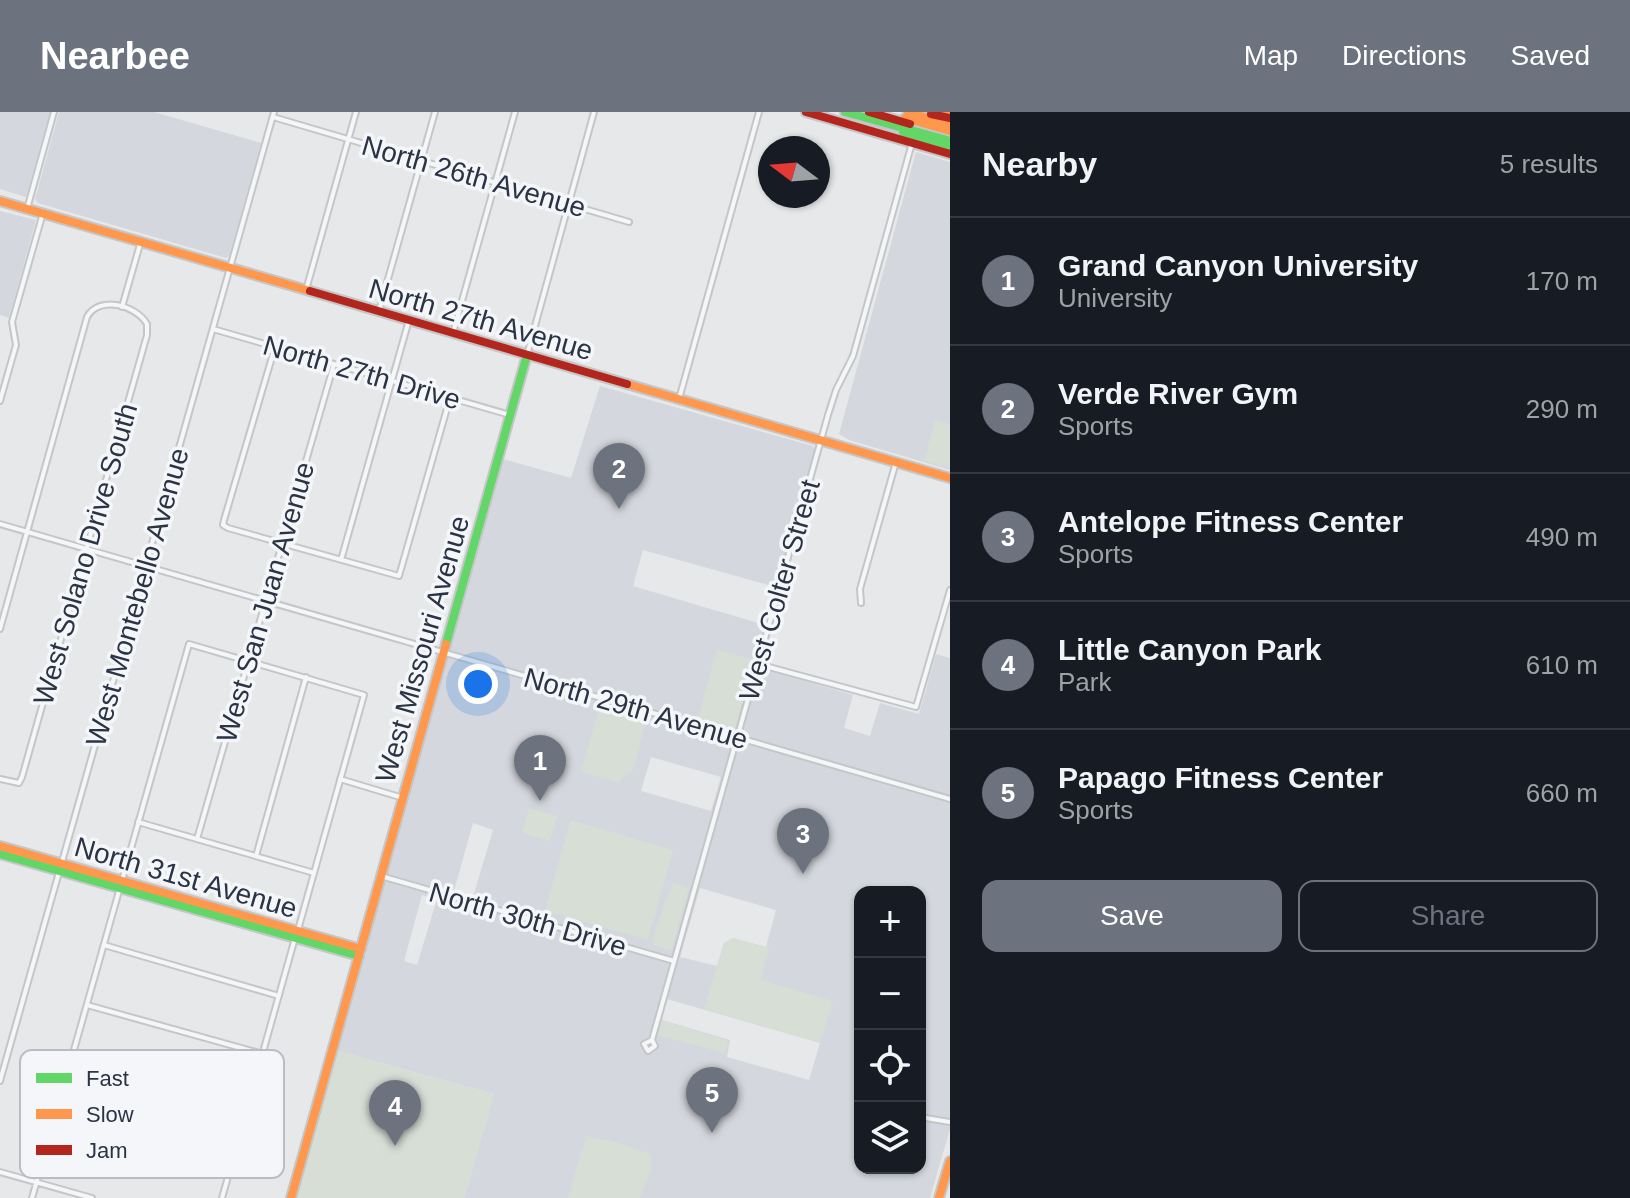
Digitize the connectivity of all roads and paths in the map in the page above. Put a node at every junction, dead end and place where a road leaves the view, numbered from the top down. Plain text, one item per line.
1 (54, 112) edge
2 (356, 112) edge
3 (435, 112) edge
4 (515, 112) edge
5 (594, 112) edge
6 (759, 112) edge
7 (806, 112) edge
8 (845, 112) edge
9 (885, 112) edge
10 (908, 112) edge
11 (925, 112) edge
12 (949, 114) edge
13 (274, 115) edge
14 (870, 116) edge
15 (950, 125) edge
16 (950, 136) edge
17 (348, 139) junction
18 (912, 143) junction
19 (950, 152) edge
20 (422, 161) junction
21 (495, 182) junction
22 (0, 201) edge
23 (569, 204) junction
24 (27, 209) junction
25 (43, 213) junction
26 (629, 222) dead end
27 (141, 241) junction
28 (230, 268) junction
29 (306, 290) junction
30 (122, 307) junction
31 (379, 311) junction
32 (409, 320) junction
33 (213, 329) junction
34 (453, 333) junction
35 (275, 347) junction
36 (527, 355) junction
37 (334, 364) junction
38 (392, 381) junction
39 (450, 398) junction
40 (678, 399) junction
41 (0, 401) edge
42 (510, 415) junction
43 (821, 441) junction
44 (896, 462) junction
45 (950, 478) edge
46 (0, 524) edge
47 (27, 532) junction
48 (281, 543) junction
49 (86, 549) junction
50 (341, 560) junction
51 (145, 566) junction
52 (950, 590) edge
53 (265, 601) junction
54 (861, 603) dead end
55 (0, 629) edge
56 (444, 653) junction
57 (249, 660) junction
58 (758, 664) junction
59 (306, 677) junction
60 (737, 738) junction
61 (0, 779) edge
62 (340, 779) junction
63 (403, 798) junction
64 (950, 799) edge
65 (138, 822) junction
66 (197, 839) junction
67 (0, 846) edge
68 (0, 854) edge
69 (256, 856) junction
70 (61, 867) junction
71 (314, 873) junction
72 (381, 876) junction
73 (121, 884) junction
74 (296, 935) junction
75 (104, 945) junction
76 (360, 953) junction
77 (674, 961) junction
78 (279, 996) junction
79 (87, 1005) junction
80 (652, 1040) dead end
81 (74, 1050) edge
82 (249, 1050) edge
83 (264, 1050) edge
84 (0, 1081) edge
85 (926, 1118) edge
86 (950, 1122) edge
87 (950, 1161) edge
88 (0, 1172) edge
89 (20, 1178) edge
90 (22, 1178) edge
91 (37, 1178) edge
92 (228, 1178) edge
93 (36, 1182) junction
94 (32, 1198) edge
95 (92, 1198) edge
96 (222, 1198) edge
97 (291, 1198) edge
98 (939, 1198) edge

1 - 24 street
2 - 17 street
3 - 20 street
4 - 21 street
5 - 23 street, West Missouri Avenue
6 - 40 street
7 - 18 main road
8 - 14 main road
9 - 16 main road
10 - 15 main road
11 - 12 main road
13 - 17 street, North 26th Avenue
13 - 28 street, West Montebello Avenue
14 - 16 main road
14 - 19 main road
17 - 20 street, North 26th Avenue
17 - 29 street
18 - 19 main road
18 - 43 street, West Colter Street
20 - 21 street, North 26th Avenue
20 - 31 street
21 - 23 street, North 26th Avenue
21 - 34 street
22 - 24 main road, North 27th Avenue
23 - 26 street, North 26th Avenue
23 - 36 street, West Missouri Avenue
24 - 25 main road, North 27th Avenue
25 - 27 main road, North 27th Avenue
25 - 41 street
27 - 28 main road, North 27th Avenue
27 - 30 street
28 - 29 main road, North 27th Avenue
28 - 33 street, West Montebello Avenue
29 - 31 main road, North 27th Avenue
30 - 47 street
30 - 49 street, West Solano Drive South
31 - 32 main road, North 27th Avenue
32 - 34 main road, North 27th Avenue
32 - 38 street
33 - 35 street, North 27th Drive
33 - 51 street, West Montebello Avenue
34 - 36 main road, North 27th Avenue
35 - 37 street, North 27th Drive
35 - 48 street
36 - 40 main road, North 27th Avenue
36 - 42 main road, West Missouri Avenue
37 - 38 street, North 27th Drive
37 - 48 street, West San Juan Avenue
38 - 39 street, North 27th Drive
38 - 50 street
39 - 42 street, North 27th Drive
39 - 50 street
40 - 43 main road, North 27th Avenue
42 - 56 main road, West Missouri Avenue
43 - 44 main road, North 27th Avenue
43 - 58 street, West Colter Street
44 - 45 main road, North 27th Avenue
44 - 54 street
46 - 47 street, North 29th Avenue
47 - 49 street, North 29th Avenue
47 - 55 street
48 - 50 street
48 - 53 street, West San Juan Avenue
49 - 51 street, North 29th Avenue
49 - 61 street, West Solano Drive South
51 - 53 street, North 29th Avenue
51 - 70 street, West Montebello Avenue
52 - 58 street
53 - 56 street, North 29th Avenue
53 - 57 street, West San Juan Avenue
56 - 60 street, North 29th Avenue
56 - 63 main road, West Missouri Avenue
57 - 59 street
57 - 65 street
57 - 66 street, West San Juan Avenue
58 - 60 street, West Colter Street
59 - 62 street
59 - 69 street
60 - 64 street, North 29th Avenue
60 - 77 street, West Colter Street
62 - 63 street
62 - 71 street
63 - 72 main road, West Missouri Avenue
65 - 66 street
65 - 73 street
66 - 69 street
67 - 70 main road, North 31st Avenue
68 - 70 main road, North 31st Avenue
69 - 71 street
70 - 73 main road, North 31st Avenue
70 - 84 street, West Montebello Avenue
71 - 74 street
72 - 76 main road, West Missouri Avenue
72 - 77 street, North 30th Drive
73 - 74 main road, North 31st Avenue
73 - 75 street
74 - 76 main road, North 31st Avenue
74 - 78 street
75 - 78 street
75 - 79 street
76 - 97 main road, West Missouri Avenue
77 - 80 street, West Colter Street
78 - 83 street
79 - 81 street
79 - 82 street
85 - 86 street
87 - 98 main road
88 - 89 street
90 - 93 street
91 - 93 street
92 - 96 street
93 - 94 street
93 - 95 street

